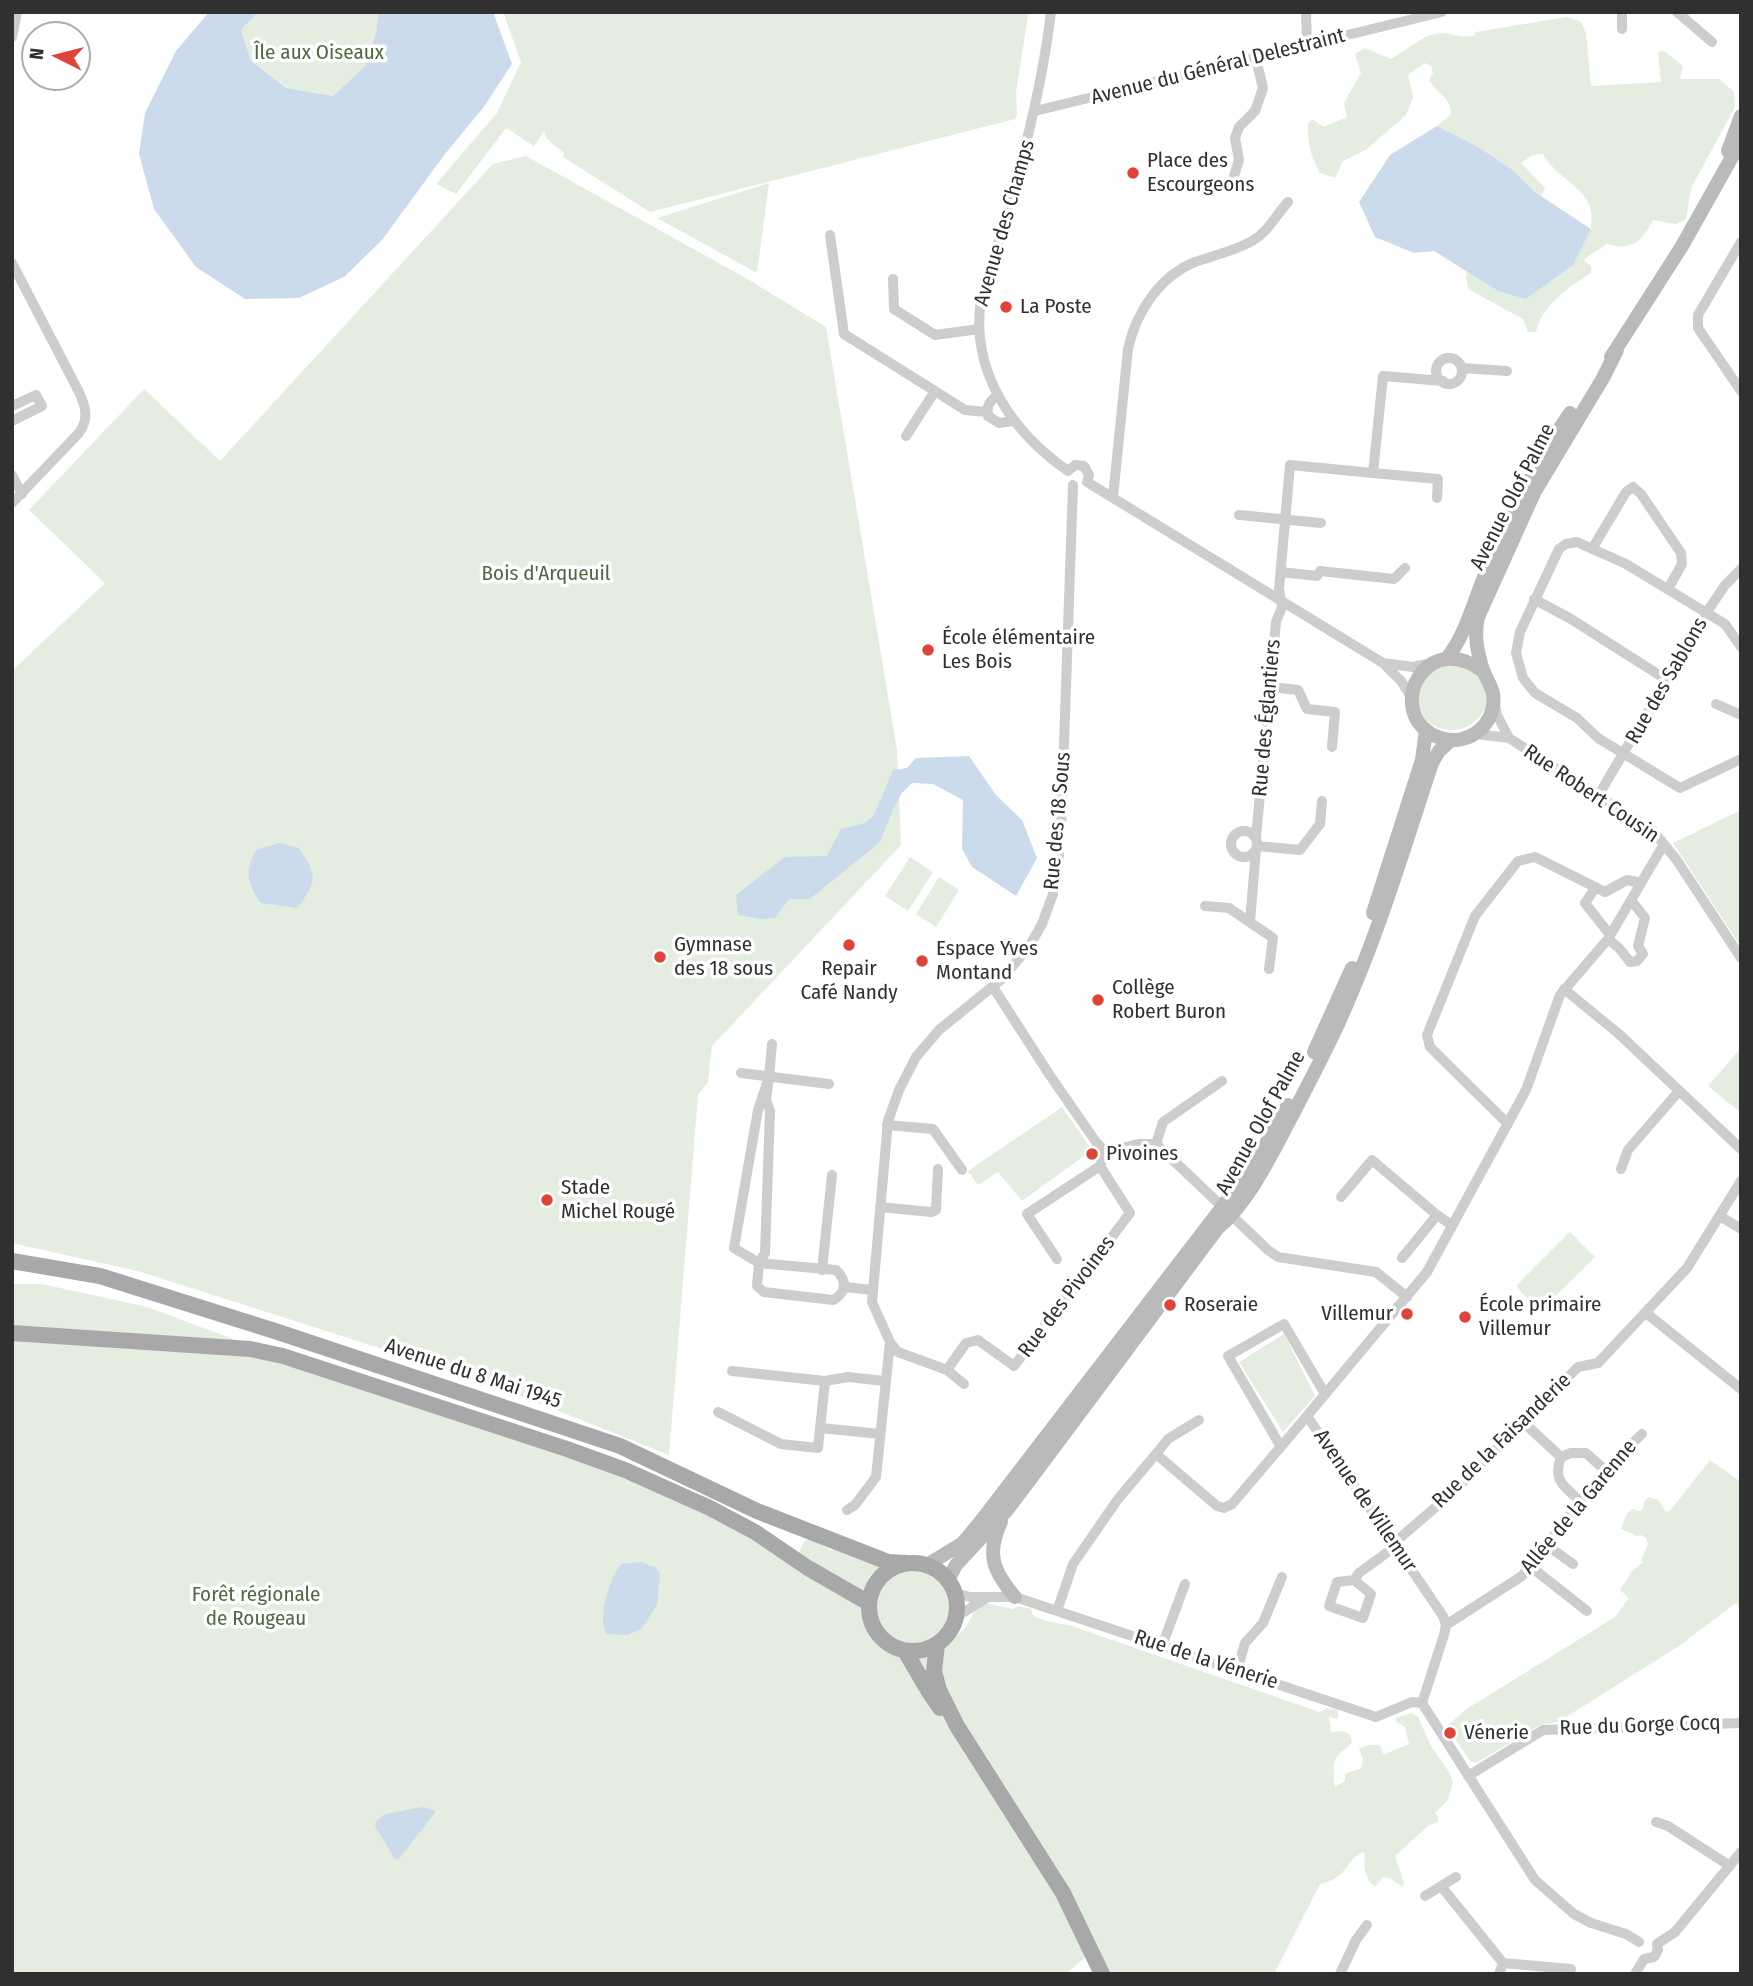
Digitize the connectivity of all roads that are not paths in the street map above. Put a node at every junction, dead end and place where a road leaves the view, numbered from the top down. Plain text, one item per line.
1 (17, 12) edge
2 (1051, 12) edge
3 (1306, 12) edge
4 (1441, 12) edge
5 (1622, 12) edge
6 (1677, 12) edge
7 (1622, 29) dead end
8 (12, 37) edge
9 (1712, 42) dead end
10 (1307, 45) junction
11 (1256, 59) junction
12 (1035, 111) junction
13 (1741, 116) edge
14 (1741, 141) edge
15 (1234, 177) dead end
16 (1718, 178) junction
17 (1288, 202) dead end
18 (830, 235) dead end
19 (1741, 242) edge
20 (13, 264) edge
21 (893, 279) dead end
22 (979, 329) junction
23 (1617, 349) junction
24 (1462, 368) junction
25 (1507, 371) dead end
26 (1443, 381) junction
27 (935, 391) junction
28 (1741, 391) edge
29 (998, 395) junction
30 (12, 406) edge
31 (988, 412) junction
32 (12, 421) edge
33 (1013, 421) junction
34 (906, 436) dead end
35 (1068, 471) junction
36 (1373, 474) junction
37 (12, 475) edge
38 (1087, 482) junction
39 (1073, 485) junction
40 (22, 494) junction
41 (1113, 497) junction
42 (1437, 498) dead end
43 (12, 503) edge
44 (1239, 515) dead end
45 (1285, 519) junction
46 (1321, 523) dead end
47 (1592, 549) junction
48 (1405, 568) dead end
49 (1741, 569) edge
50 (1280, 572) junction
51 (1668, 589) junction
52 (1534, 599) junction
53 (1281, 601) junction
54 (1707, 612) junction
55 (1741, 647) edge
56 (1440, 660) junction
57 (1383, 663) junction
58 (1484, 672) junction
59 (1667, 680) junction
60 (1270, 687) junction
61 (1412, 698) junction
62 (1494, 698) junction
63 (1716, 704) dead end
64 (1741, 715) edge
65 (1426, 730) junction
66 (1476, 733) junction
67 (1508, 738) junction
68 (1451, 740) junction
69 (1332, 747) dead end
70 (1623, 755) junction
71 (1741, 759) edge
72 (1598, 796) junction
73 (1322, 801) dead end
74 (1256, 844) junction
75 (1664, 844) junction
76 (1641, 883) junction
77 (1595, 887) junction
78 (1631, 900) junction
79 (1205, 905) dead end
80 (1250, 922) junction
81 (1609, 937) junction
82 (1741, 958) edge
83 (1269, 969) dead end
84 (993, 987) junction
85 (1564, 989) junction
86 (772, 1044) dead end
87 (741, 1073) dead end
88 (769, 1077) junction
89 (1222, 1081) dead end
90 (829, 1084) dead end
91 (1679, 1091) junction
92 (1508, 1124) junction
93 (887, 1125) junction
94 (1156, 1144) junction
95 (1741, 1149) edge
96 (1106, 1152) junction
97 (1100, 1166) junction
98 (938, 1169) dead end
99 (1621, 1169) dead end
100 (962, 1170) dead end
101 (831, 1175) dead end
102 (1741, 1181) edge
103 (1341, 1197) dead end
104 (880, 1207) junction
105 (1228, 1211) junction
106 (1437, 1215) junction
107 (1720, 1216) junction
108 (1452, 1225) junction
109 (1741, 1228) edge
110 (1402, 1258) dead end
111 (1057, 1259) dead end
112 (12, 1261) edge
113 (759, 1263) junction
114 (822, 1270) junction
115 (845, 1287) junction
116 (872, 1290) junction
117 (1407, 1297) junction
118 (1646, 1313) junction
119 (12, 1333) edge
120 (890, 1342) junction
121 (947, 1370) junction
122 (732, 1371) dead end
123 (825, 1381) junction
124 (884, 1381) junction
125 (964, 1384) dead end
126 (1741, 1389) edge
127 (1325, 1394) junction
128 (718, 1412) dead end
129 (1307, 1416) junction
130 (1199, 1420) dead end
131 (1524, 1423) junction
132 (821, 1427) junction
133 (880, 1434) junction
134 (1642, 1434) dead end
135 (1281, 1447) junction
136 (1156, 1454) junction
137 (1561, 1457) junction
138 (1605, 1470) junction
139 (1581, 1502) junction
140 (847, 1510) dead end
141 (1007, 1510) junction
142 (1395, 1545) junction
143 (1548, 1546) junction
144 (907, 1563) junction
145 (1573, 1564) dead end
146 (927, 1565) junction
147 (1531, 1567) junction
148 (1282, 1577) dead end
149 (1354, 1580) dead end
150 (1185, 1584) dead end
151 (951, 1586) junction
152 (988, 1597) junction
153 (1015, 1597) junction
154 (869, 1603) junction
155 (1057, 1611) junction
156 (1587, 1611) dead end
157 (956, 1617) junction
158 (1446, 1625) junction
159 (937, 1644) junction
160 (1162, 1646) junction
161 (905, 1651) junction
162 (1237, 1671) junction
163 (1422, 1703) junction
164 (1741, 1723) edge
165 (957, 1726) junction
166 (1468, 1776) junction
167 (1656, 1822) dead end
168 (1737, 1860) edge
169 (1456, 1877) dead end
170 (1441, 1886) junction
171 (1424, 1896) dead end
172 (1367, 1925) dead end
173 (1639, 1942) junction
174 (1657, 1944) junction
175 (1644, 1959) junction
176 (1501, 1969) edge
177 (1571, 1969) dead end
178 (1102, 1974) edge
179 (1340, 1974) edge
180 (1635, 1974) edge

1 - 8 street
2 - 12 street, Avenue des Champs
3 - 10 street
4 - 10 street, Avenue du Général Delestraint
5 - 7 street
6 - 9 street
10 - 11 street, Avenue du Général Delestraint
11 - 12 street, Avenue du Général Delestraint
11 - 15 street
12 - 22 street, Avenue des Champs
13 - 16 main road, Avenue Olof Palme
14 - 16 main road, Avenue Olof Palme
16 - 23 main road, Avenue Olof Palme
17 - 41 street
18 - 27 street
19 - 28 street
20 - 40 street
21 - 22 street
22 - 29 street, Avenue des Champs
23 - 56 main road, Avenue Olof Palme
23 - 58 main road, Avenue Olof Palme
24 - 25 street
24 - 26 street
24 - 26 street
26 - 36 street
27 - 31 street
27 - 34 street
29 - 31 street
29 - 33 street, Avenue des Champs
30 - 32 street
31 - 33 street
33 - 35 street, Avenue des Champs
35 - 38 street, Avenue des Champs
35 - 39 street
36 - 42 street
36 - 45 street, Rue des Églantiers
37 - 40 street
38 - 39 street
38 - 41 street, Avenue des Champs
39 - 84 street, Rue des 18 Sous
40 - 43 street
41 - 53 street, Avenue des Champs
44 - 45 street
45 - 46 street
45 - 50 street, Rue des Églantiers
47 - 51 street
47 - 51 street
47 - 52 street
48 - 50 street
49 - 54 street, Rue des Sablons
50 - 53 street, Rue des Églantiers
51 - 54 street
52 - 59 street
52 - 70 street
53 - 57 street, Avenue des Champs
53 - 60 street, Rue des Églantiers
54 - 55 street
54 - 59 street, Rue des Sablons
56 - 57 street, Avenue des Champs
56 - 58 main road
56 - 61 main road, Avenue Olof Palme
57 - 61 street, Avenue des Champs
58 - 62 main road, Avenue Olof Palme
59 - 70 street, Rue des Sablons
60 - 69 street
60 - 74 street, Rue des Églantiers
61 - 65 main road
62 - 66 main road
62 - 67 street, Rue Robert Cousin
63 - 64 street
65 - 68 main road
65 - 105 main road, Avenue Olof Palme
66 - 67 street, Rue Robert Cousin
66 - 68 main road
67 - 72 street, Rue Robert Cousin
68 - 105 main road, Avenue Olof Palme
70 - 71 street
70 - 72 street, Rue des Sablons
72 - 75 street, Rue Robert Cousin
73 - 74 street
74 - 80 street, Rue des Églantiers
75 - 76 street, Avenue de Villemur
75 - 82 street, Rue Robert Cousin
76 - 77 street
76 - 78 street, Avenue de Villemur
77 - 81 street
77 - 92 street
78 - 81 street, Avenue de Villemur
78 - 81 street
79 - 80 street
80 - 83 street
81 - 85 street, Avenue de Villemur
84 - 93 street, Rue des 18 Sous
84 - 96 street
85 - 91 street
85 - 92 street, Avenue de Villemur
86 - 88 street
87 - 88 street
88 - 90 street
88 - 113 street
88 - 113 street
89 - 94 street
91 - 95 street
91 - 99 street
92 - 108 street, Avenue de Villemur
93 - 100 street
93 - 104 street, Rue des 18 Sous
94 - 96 street
94 - 105 street
96 - 97 street
97 - 111 street
97 - 121 street, Rue des Pivoines
98 - 104 street
101 - 114 street
102 - 107 street, Rue de la Faisanderie
103 - 106 street
104 - 116 street, Rue des 18 Sous
105 - 117 street
105 - 141 main road, Avenue Olof Palme
105 - 146 main road, Avenue Olof Palme
106 - 108 street
106 - 110 street
107 - 109 street
107 - 118 street, Rue de la Faisanderie
108 - 117 street, Avenue de Villemur
112 - 144 main road, Avenue du 8 Mai 1945
113 - 114 street
113 - 115 street
114 - 115 street
115 - 116 street
116 - 120 street, Rue des 18 Sous
117 - 127 street, Avenue de Villemur
118 - 126 street
118 - 131 street, Rue de la Faisanderie
119 - 154 main road
120 - 121 street
120 - 124 street
121 - 125 street
122 - 123 street
123 - 124 street
123 - 132 street
124 - 133 street
127 - 129 street, Avenue de Villemur
127 - 135 street
128 - 132 street
129 - 135 street
129 - 142 street, Avenue de Villemur
130 - 136 street
131 - 137 street
131 - 142 street, Rue de la Faisanderie
132 - 133 street
133 - 140 street
134 - 138 street, Allée de la Garenne
135 - 136 street
136 - 155 street
137 - 138 street
137 - 139 street
138 - 139 street, Allée de la Garenne
139 - 143 street, Allée de la Garenne
141 - 151 main road, Avenue Olof Palme
141 - 153 main road
142 - 149 street, Rue de la Faisanderie
142 - 158 street, Avenue de Villemur
143 - 145 street
143 - 147 street, Allée de la Garenne
144 - 146 main road
144 - 154 main road
146 - 151 main road
147 - 156 street
147 - 158 street, Allée de la Garenne
148 - 162 street
150 - 160 street
151 - 152 street, Rue de la Vénerie
151 - 157 main road
152 - 153 street, Rue de la Vénerie
152 - 157 street
153 - 155 street, Rue de la Vénerie
154 - 161 main road
155 - 160 street, Rue de la Vénerie
157 - 159 main road
158 - 163 street
159 - 161 main road
159 - 165 main road
160 - 162 street, Rue de la Vénerie
161 - 165 main road
162 - 163 street, Rue de la Vénerie
163 - 166 street
164 - 166 street, Rue du Gorge Cocq
165 - 178 main road
166 - 173 street
167 - 168 street
168 - 174 street
169 - 170 street
170 - 171 street
170 - 176 street
172 - 179 street
173 - 174 street
173 - 175 street
174 - 175 street
175 - 180 street
176 - 177 street

